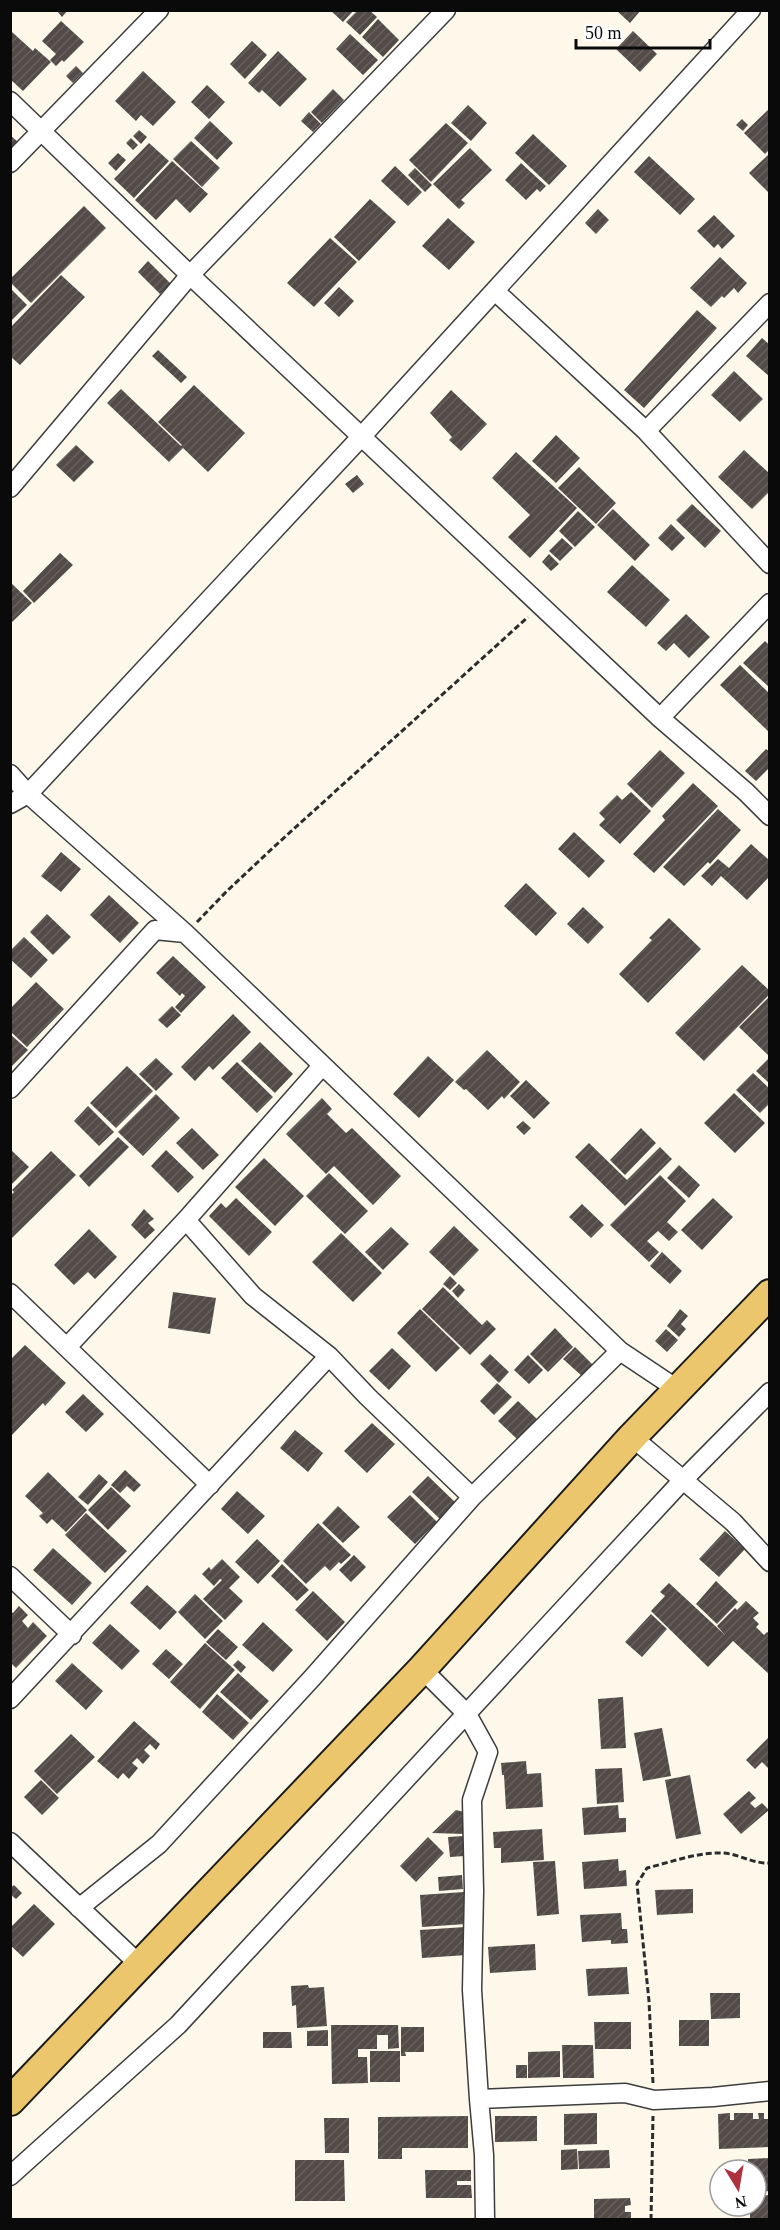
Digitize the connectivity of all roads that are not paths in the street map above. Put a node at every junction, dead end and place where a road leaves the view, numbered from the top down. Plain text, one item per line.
1 (159, 10) edge
2 (751, 10) edge
3 (439, 13) edge
4 (10, 101) edge
5 (42, 131) junction
6 (10, 163) edge
7 (190, 275) junction
8 (495, 291) junction
9 (770, 303) edge
10 (646, 431) junction
11 (362, 437) junction
12 (10, 488) edge
13 (770, 564) edge
14 (770, 603) edge
15 (660, 718) junction
16 (10, 774) edge
17 (28, 794) junction
18 (10, 804) edge
19 (770, 816) edge
20 (185, 933) junction
21 (322, 1066) junction
22 (10, 1089) edge
23 (186, 1220) junction
24 (10, 1293) edge
25 (770, 1294) edge
26 (67, 1347) junction
27 (620, 1351) junction
28 (329, 1356) junction
29 (677, 1389) junction
30 (770, 1392) edge
31 (632, 1437) junction
32 (683, 1480) junction
33 (210, 1485) junction
34 (472, 1497) junction
35 (770, 1562) edge
36 (10, 1576) edge
37 (72, 1635) junction
38 (422, 1668) junction
39 (10, 1699) edge
40 (467, 1714) junction
41 (10, 1842) edge
42 (79, 1908) junction
43 (141, 1966) junction
44 (770, 2091) edge
45 (478, 2099) junction
46 (10, 2101) edge
47 (10, 2176) edge
48 (485, 2220) edge

1 - 5 street
2 - 8 street
3 - 7 street
4 - 5 street
5 - 6 street
5 - 7 street
7 - 11 street
7 - 12 street
8 - 10 street
8 - 11 street
9 - 10 street
10 - 13 street
11 - 15 street
11 - 17 street
14 - 15 street
15 - 19 street
16 - 17 street
17 - 18 street
17 - 20 street
20 - 21 street
20 - 22 street
21 - 23 street
21 - 27 street
23 - 26 street
23 - 28 street
24 - 26 street
25 - 29 main road
26 - 33 street
27 - 29 street
27 - 34 street
28 - 33 street
28 - 34 street
29 - 31 main road
30 - 32 street
31 - 32 street
31 - 38 main road
32 - 35 street
32 - 40 street
33 - 37 street
34 - 42 street
36 - 37 street
37 - 39 street
38 - 40 street
38 - 43 main road
40 - 45 street
40 - 47 street
41 - 42 street
42 - 43 street
43 - 46 main road
44 - 45 street
45 - 48 street

